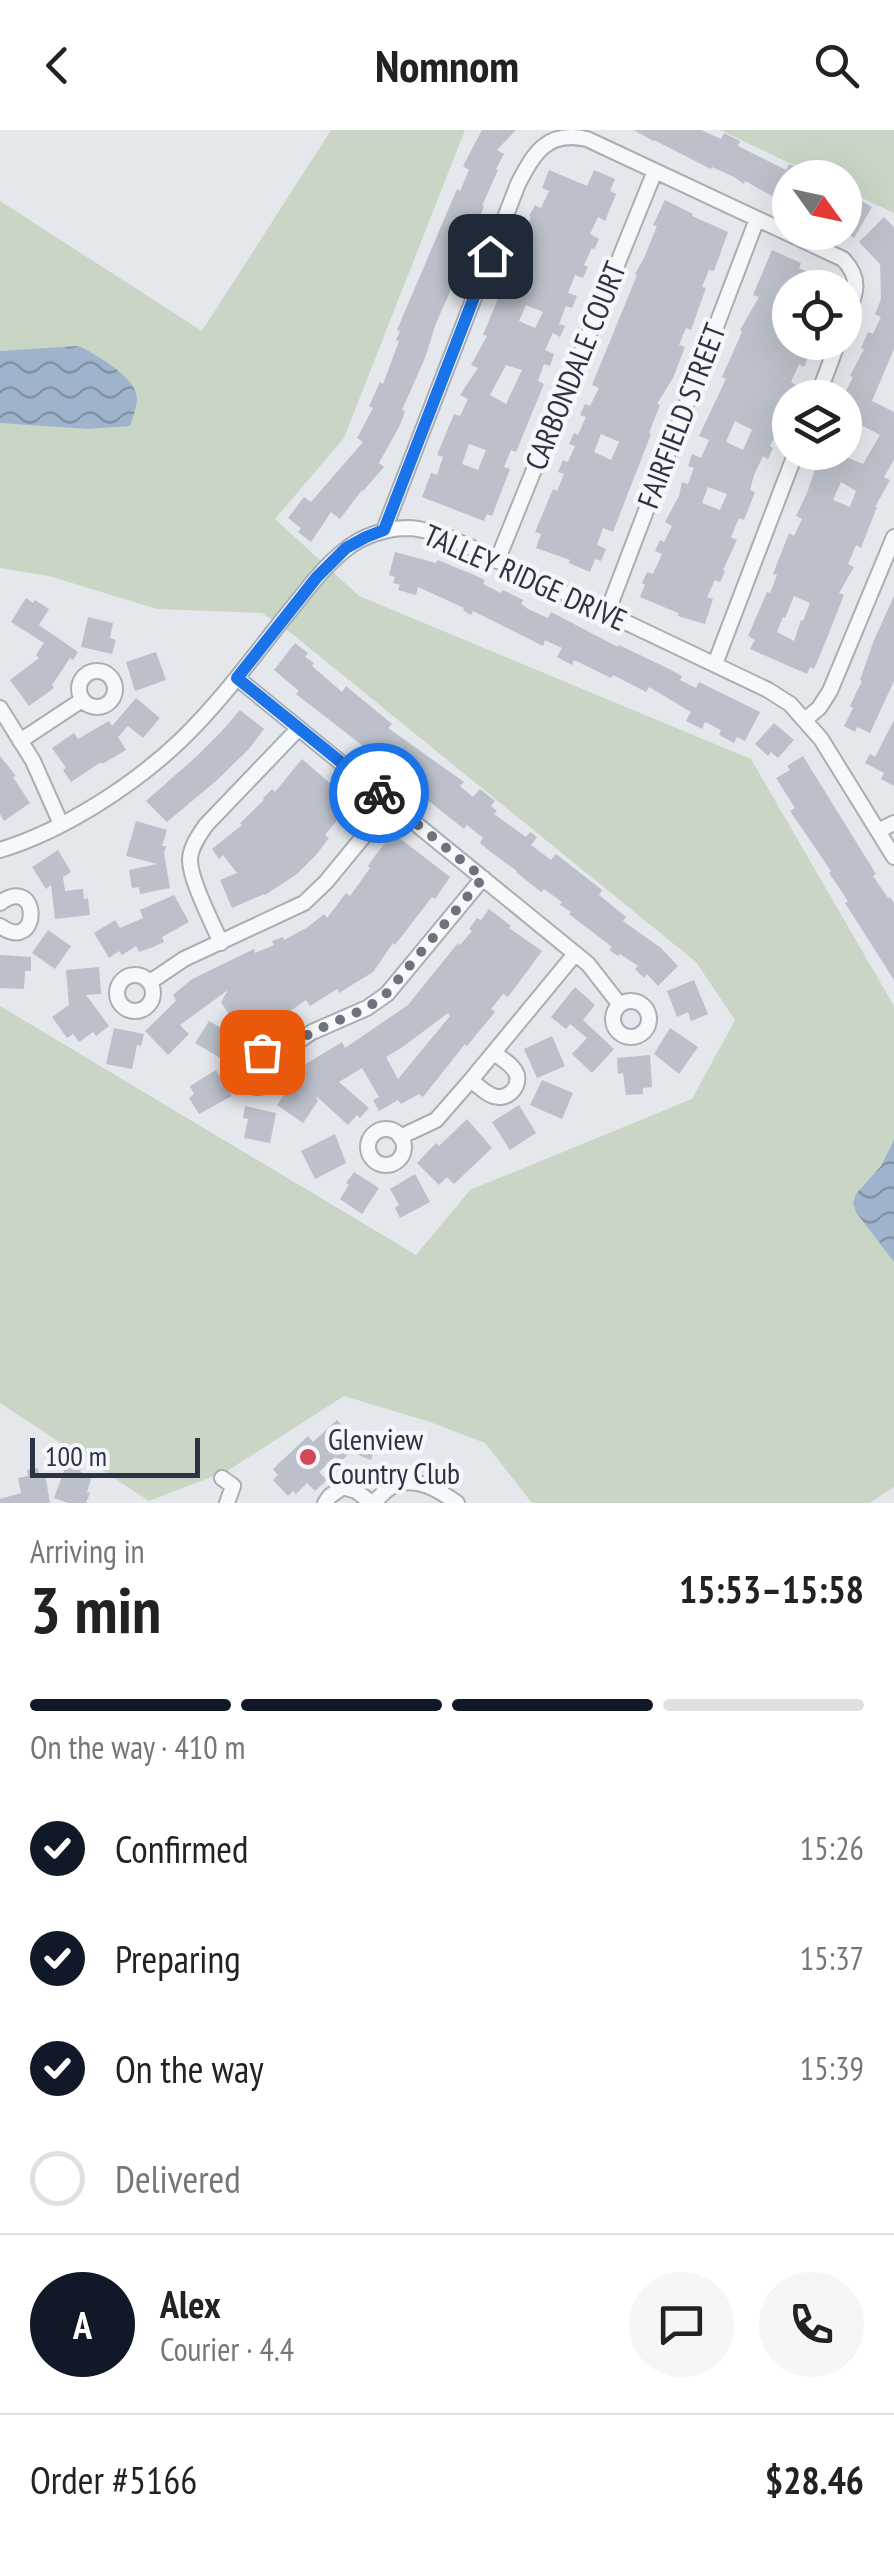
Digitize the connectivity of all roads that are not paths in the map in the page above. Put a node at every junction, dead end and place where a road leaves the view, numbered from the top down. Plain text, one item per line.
1 (583, 134) edge
2 (655, 171) junction
3 (757, 219) junction
4 (853, 270) edge
5 (789, 470) edge
6 (384, 530) junction
7 (894, 538) edge
8 (497, 561) junction
9 (607, 613) junction
10 (715, 664) junction
11 (237, 678) junction
12 (82, 700) dead end
13 (0, 708) edge
14 (806, 719) junction
15 (298, 729) junction
16 (20, 741) junction
17 (391, 803) junction
18 (894, 823) edge
19 (61, 824) junction
20 (878, 832) junction
21 (0, 850) edge
22 (894, 857) edge
23 (483, 878) junction
24 (0, 903) edge
25 (0, 926) edge
26 (220, 942) junction
27 (576, 954) junction
28 (150, 982) dead end
29 (620, 1005) dead end
30 (494, 1052) junction
31 (273, 1058) dead end
32 (471, 1080) junction
33 (400, 1137) dead end
34 (222, 1478) dead end
35 (227, 1503) edge
36 (325, 1503) edge
37 (372, 1503) edge
38 (457, 1503) edge

1 - 2 street
1 - 6 street
2 - 3 street
2 - 8 street, CARBONDALE COURT
3 - 4 street
3 - 9 street, FAIRFIELD STREET
5 - 10 street
6 - 8 street, TALLEY RIDGE DRIVE
6 - 11 street, TALLEY RIDGE DRIVE
7 - 14 street
8 - 9 street, TALLEY RIDGE DRIVE
9 - 10 street, TALLEY RIDGE DRIVE
10 - 14 street, TALLEY RIDGE DRIVE
11 - 15 street
11 - 19 street, TALLEY RIDGE DRIVE
12 - 16 street
13 - 16 street
14 - 20 street, TALLEY RIDGE DRIVE
15 - 17 street
15 - 26 street
16 - 19 street
17 - 23 street
17 - 26 street
18 - 20 street
19 - 21 street, TALLEY RIDGE DRIVE
20 - 22 street, TALLEY RIDGE DRIVE
23 - 27 street
23 - 31 street
24 - 25 street
26 - 28 street
27 - 29 street
27 - 30 street
30 - 32 street
30 - 32 street
32 - 33 street
34 - 35 street
36 - 37 street
37 - 38 street

